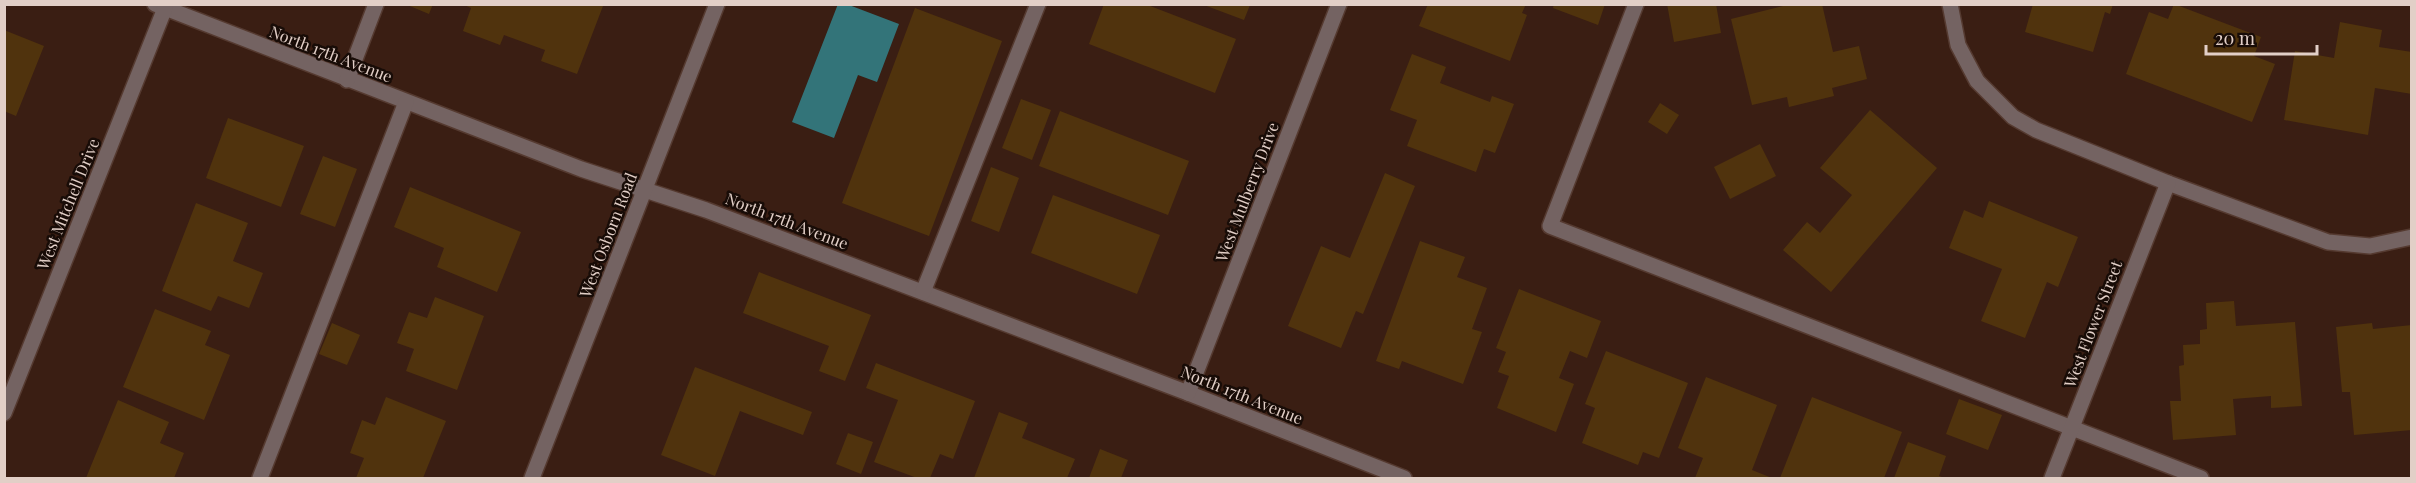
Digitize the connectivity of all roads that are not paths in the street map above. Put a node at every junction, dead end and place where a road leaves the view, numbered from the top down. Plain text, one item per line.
1 (376, 4) edge
2 (717, 4) edge
3 (1038, 4) edge
4 (1339, 4) edge
5 (1636, 4) edge
6 (1950, 4) edge
7 (160, 6) edge
8 (347, 80) junction
9 (406, 102) junction
10 (2168, 183) junction
11 (644, 190) junction
12 (2412, 237) edge
13 (923, 292) junction
14 (1188, 393) junction
15 (4, 413) edge
16 (2072, 429) junction
17 (260, 478) edge
18 (532, 478) edge
19 (1404, 478) edge
20 (2052, 478) edge
21 (2201, 478) edge

1 - 8 street
2 - 11 street, West Osborn Road
3 - 13 street
4 - 14 street, West Mulberry Drive
5 - 16 street
6 - 10 street
7 - 8 street, North 17th Avenue
7 - 15 street, West Mitchell Drive
8 - 9 street, North 17th Avenue
9 - 11 street, North 17th Avenue
9 - 17 street
10 - 12 street
10 - 16 street, West Flower Street
11 - 13 street, North 17th Avenue
11 - 18 street, West Osborn Road
13 - 14 street, North 17th Avenue
14 - 19 street, North 17th Avenue
16 - 20 street, West Flower Street
16 - 21 street

